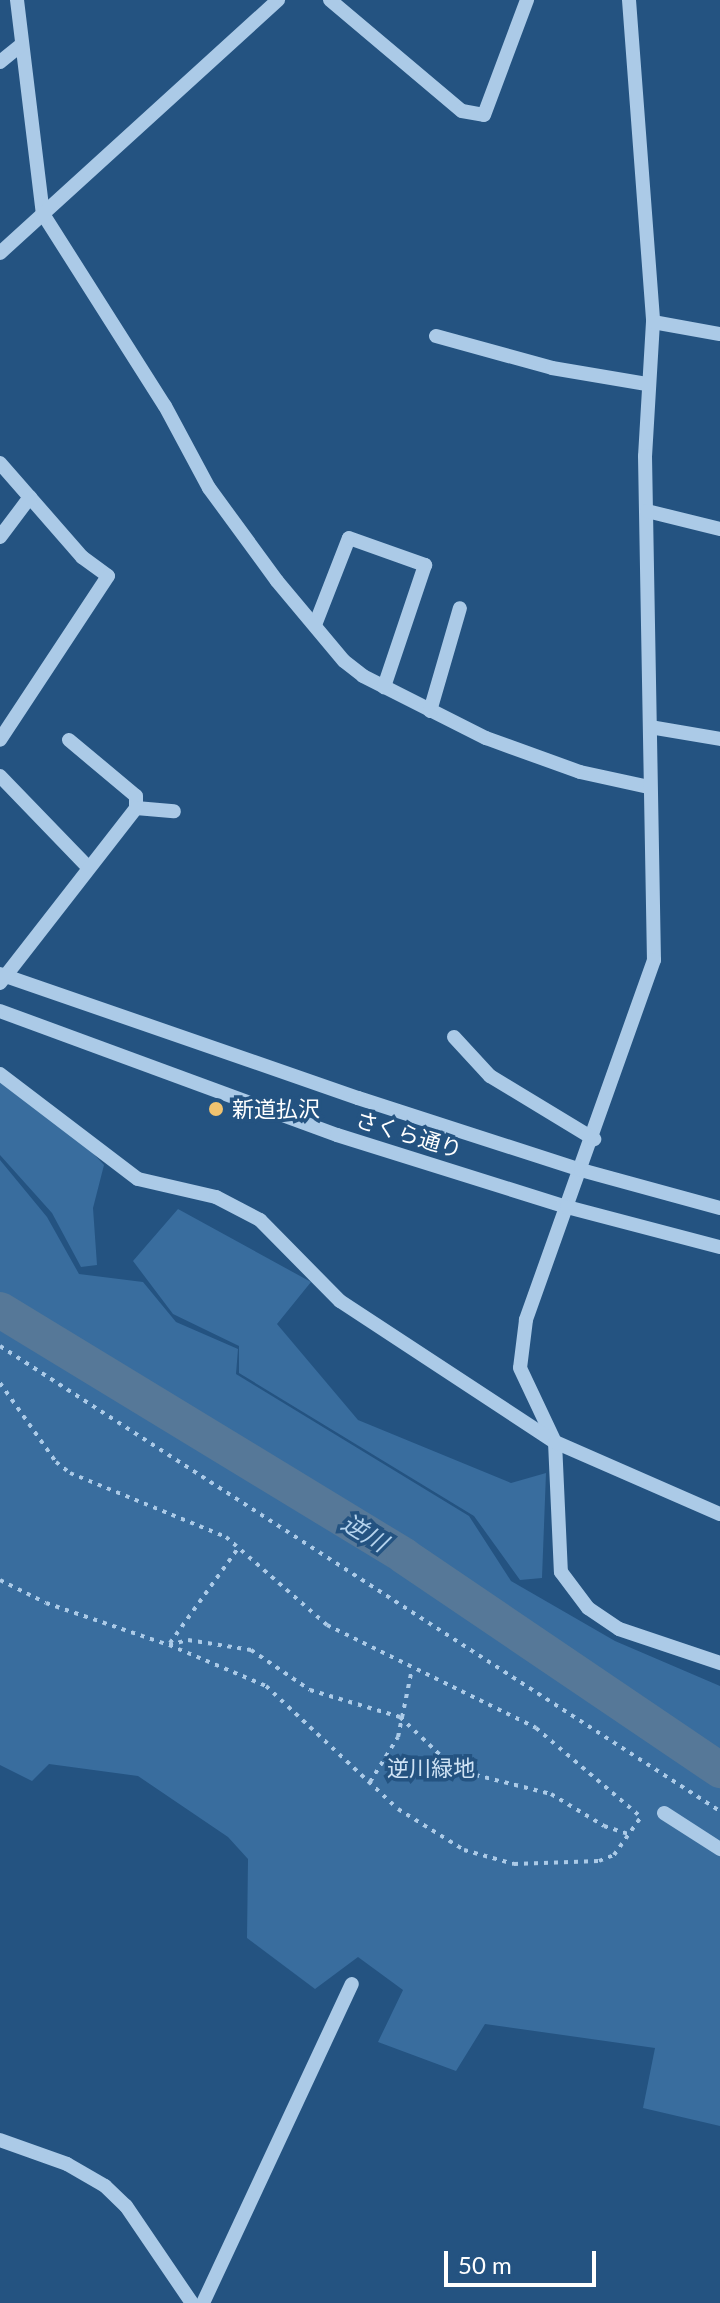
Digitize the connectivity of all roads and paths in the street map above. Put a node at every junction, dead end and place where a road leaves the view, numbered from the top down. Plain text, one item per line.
1 (17, 0) edge
2 (278, 0) edge
3 (330, 0) edge
4 (527, 0) edge
5 (629, 0) edge
6 (20, 46) junction
7 (0, 62) edge
8 (43, 214) junction
9 (0, 253) edge
10 (653, 322) junction
11 (720, 334) edge
12 (436, 336) dead end
13 (647, 384) junction
14 (0, 463) edge
15 (30, 497) junction
16 (647, 511) junction
17 (720, 529) edge
18 (0, 537) edge
19 (460, 608) dead end
20 (315, 625) junction
21 (384, 687) junction
22 (430, 711) junction
23 (650, 727) junction
24 (720, 739) edge
25 (0, 740) edge
26 (69, 740) dead end
27 (0, 776) edge
28 (649, 787) junction
29 (136, 808) junction
30 (174, 811) dead end
31 (88, 867) junction
32 (2, 978) edge
33 (0, 1011) edge
34 (454, 1037) dead end
35 (0, 1074) edge
36 (594, 1139) junction
37 (581, 1170) junction
38 (567, 1207) junction
39 (720, 1208) edge
40 (720, 1247) edge
41 (0, 1346) edge
42 (0, 1383) edge
43 (555, 1442) junction
44 (720, 1514) edge
45 (240, 1546) junction
46 (0, 1580) edge
47 (169, 1645) junction
48 (720, 1663) edge
49 (412, 1669) junction
50 (400, 1717) junction
51 (370, 1782) junction
52 (720, 1811) edge
53 (664, 1813) joint
54 (641, 1817) junction
55 (629, 1834) junction
56 (720, 1849) edge
57 (352, 1984) dead end
58 (0, 2140) edge
59 (192, 2303) edge
60 (203, 2303) edge

1 - 6 street
2 - 8 street
3 - 4 street
5 - 10 street
6 - 7 street
6 - 8 street
8 - 9 street
8 - 20 street
10 - 11 street
10 - 13 street
12 - 13 street
13 - 16 street
14 - 15 street
15 - 18 street
15 - 25 street
16 - 17 street
16 - 23 street
19 - 22 street
20 - 21 street
20 - 21 street
21 - 22 street
22 - 28 street
23 - 24 street
23 - 28 street
26 - 29 street
27 - 31 street
28 - 36 street
29 - 30 street
29 - 31 street
31 - 32 street
32 - 37 street, さくら通り
33 - 38 street, さくら通り
34 - 36 street
35 - 43 street
36 - 37 street
37 - 38 street
37 - 39 street, さくら通り
38 - 40 street, さくら通り
38 - 43 street
41 - 52 path
42 - 45 path
43 - 44 street
43 - 48 street
45 - 47 path
45 - 49 path
46 - 47 path
47 - 50 path
47 - 51 path
49 - 50 path
49 - 54 path
50 - 51 path
50 - 55 path
51 - 55 path
53 - 54 path
53 - 56 street
54 - 55 path
57 - 60 street
58 - 59 street

